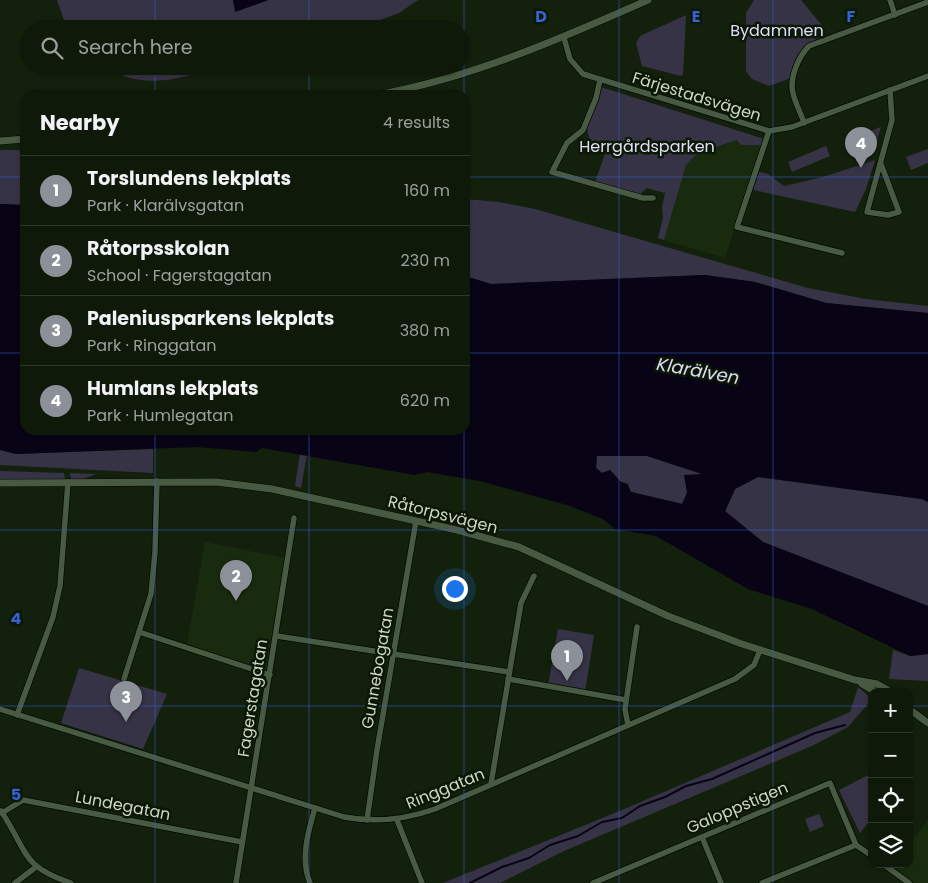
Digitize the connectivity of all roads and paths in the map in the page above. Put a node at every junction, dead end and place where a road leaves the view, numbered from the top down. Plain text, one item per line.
1 (648, 0) edge
2 (890, 0) edge
3 (928, 2) edge
4 (895, 15) junction
5 (564, 38) junction
6 (470, 72) edge
7 (458, 75) edge
8 (928, 76) edge
9 (600, 80) junction
10 (404, 90) edge
11 (890, 90) junction
12 (804, 123) junction
13 (769, 131) junction
14 (20, 139) edge
15 (0, 141) edge
16 (881, 164) junction
17 (653, 198) dead end
18 (842, 253) dead end
19 (157, 481) junction
20 (68, 482) junction
21 (0, 483) edge
22 (294, 518) dead end
23 (416, 521) junction
24 (534, 576) dead end
25 (637, 627) dead end
26 (139, 632) junction
27 (277, 636) junction
28 (760, 650) junction
29 (393, 654) junction
30 (510, 672) junction
31 (270, 675) junction
32 (124, 679) dead end
33 (508, 679) junction
34 (855, 680) junction
35 (869, 688) edge
36 (884, 688) edge
37 (626, 700) junction
38 (0, 709) edge
39 (913, 711) edge
40 (17, 715) junction
41 (928, 723) edge
42 (628, 725) junction
43 (491, 784) junction
44 (251, 789) junction
45 (314, 808) junction
46 (1, 811) edge
47 (367, 820) junction
48 (397, 820) junction
49 (702, 837) junction
50 (242, 842) junction
51 (856, 845) junction
52 (868, 853) edge
53 (36, 867) junction
54 (888, 868) edge
55 (15, 883) edge
56 (72, 883) edge
57 (236, 883) edge
58 (310, 883) edge
59 (422, 883) edge
60 (594, 883) edge
61 (721, 883) edge
62 (762, 883) edge
63 (909, 883) edge

1 - 5 street
2 - 4 street
3 - 4 street
4 - 12 street
5 - 6 street
5 - 9 street, Färjestadsvägen
7 - 10 street
8 - 11 street, Färjestadsvägen
9 - 13 street, Färjestadsvägen
9 - 17 street
11 - 12 street, Färjestadsvägen
11 - 16 street
12 - 13 street, Färjestadsvägen
13 - 18 street
14 - 15 street
16 - 16 street
19 - 20 street, Råtorpsvägen
19 - 23 street, Råtorpsvägen
19 - 26 street
20 - 21 street, Råtorpsvägen
20 - 40 street
22 - 27 street, Fagerstagatan
23 - 28 street, Råtorpsvägen
23 - 29 street, Gunnebogatan
24 - 30 street
25 - 37 street
26 - 31 street
26 - 32 street
27 - 29 street
27 - 31 street, Fagerstagatan
28 - 34 street, Råtorpsvägen
28 - 42 street, Ringgatan
29 - 30 street
29 - 47 street, Gunnebogatan
30 - 33 street
31 - 44 street, Fagerstagatan
33 - 37 street
33 - 43 street
34 - 35 street
34 - 36 street
37 - 42 street
38 - 40 street, Ringgatan
39 - 41 street
40 - 44 street, Ringgatan
42 - 43 street, Ringgatan
43 - 48 street, Ringgatan
44 - 45 street, Ringgatan
44 - 50 street, Fagerstagatan
45 - 47 street, Ringgatan
45 - 58 street
46 - 50 street, Lundegatan
46 - 53 street
47 - 48 street, Ringgatan
48 - 59 street
49 - 51 street, Galoppstigen
49 - 60 street, Galoppstigen
49 - 61 street
50 - 57 street, Fagerstagatan
51 - 52 street
51 - 62 street
53 - 55 street
53 - 56 street
54 - 63 street

